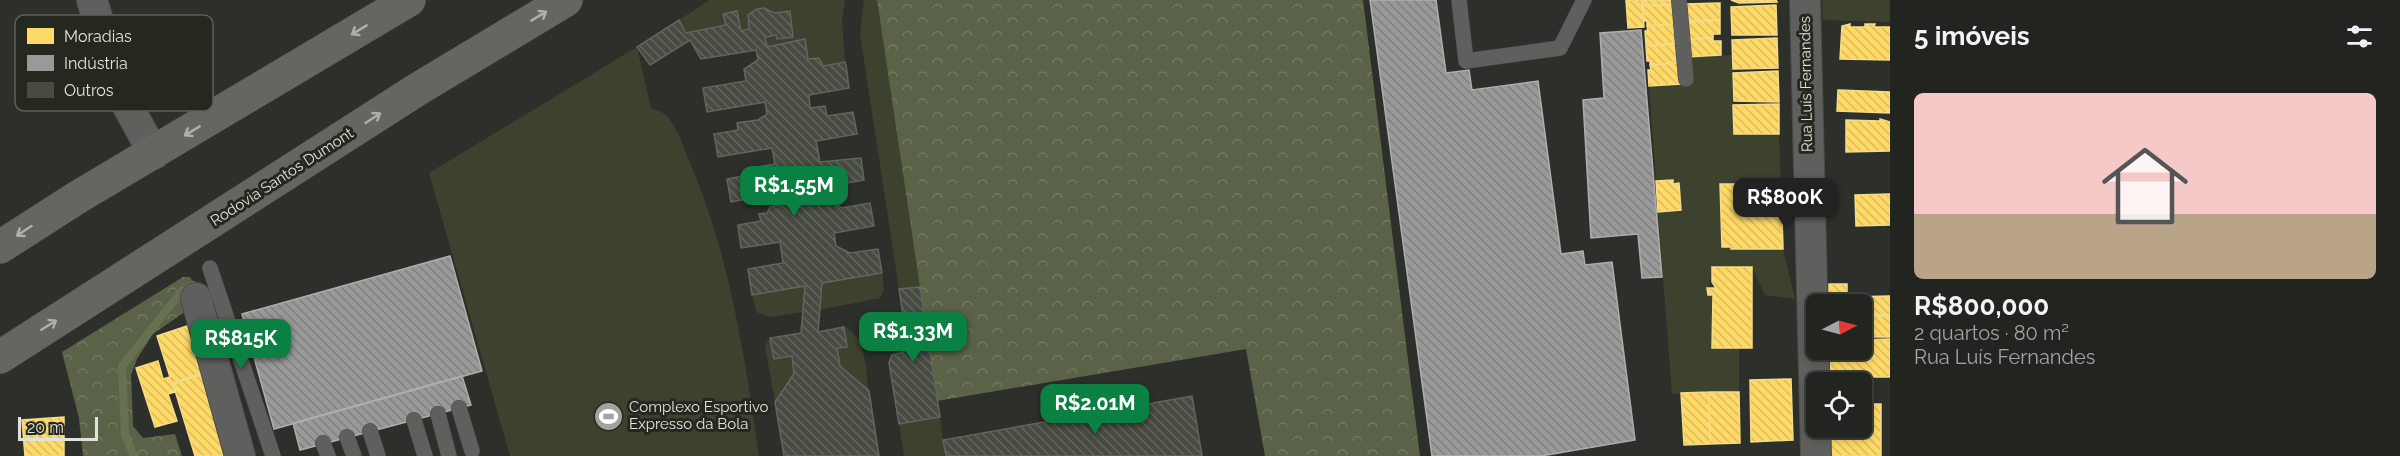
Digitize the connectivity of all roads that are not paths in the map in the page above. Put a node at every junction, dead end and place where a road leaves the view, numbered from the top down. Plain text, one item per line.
1 (92, 0) edge
2 (409, 0) edge
3 (566, 0) edge
4 (1459, 0) edge
5 (1584, 0) edge
6 (1679, 0) edge
7 (1805, 0) edge
8 (96, 15) edge
9 (1686, 79) dead end
10 (130, 111) edge
11 (154, 154) junction
12 (0, 247) edge
13 (210, 268) dead end
14 (196, 298) dead end
15 (0, 357) edge
16 (459, 408) dead end
17 (438, 414) dead end
18 (414, 420) dead end
19 (370, 431) dead end
20 (347, 437) dead end
21 (240, 456) edge
22 (273, 456) edge
23 (354, 456) edge
24 (378, 456) edge
25 (425, 456) edge
26 (449, 456) edge
27 (457, 456) edge
28 (1816, 456) edge

1 - 8 street
2 -> 11 highway
15 -> 3 highway, Rodovia Santos Dumont
4 - 5 lane
6 - 9 lane
7 - 28 street, Rua Luís Fernandes
10 - 11 street
11 -> 12 highway
13 - 22 lane
14 - 21 street
16 - 27 lane
17 - 26 lane
18 - 25 lane
19 - 24 lane
20 - 23 lane

